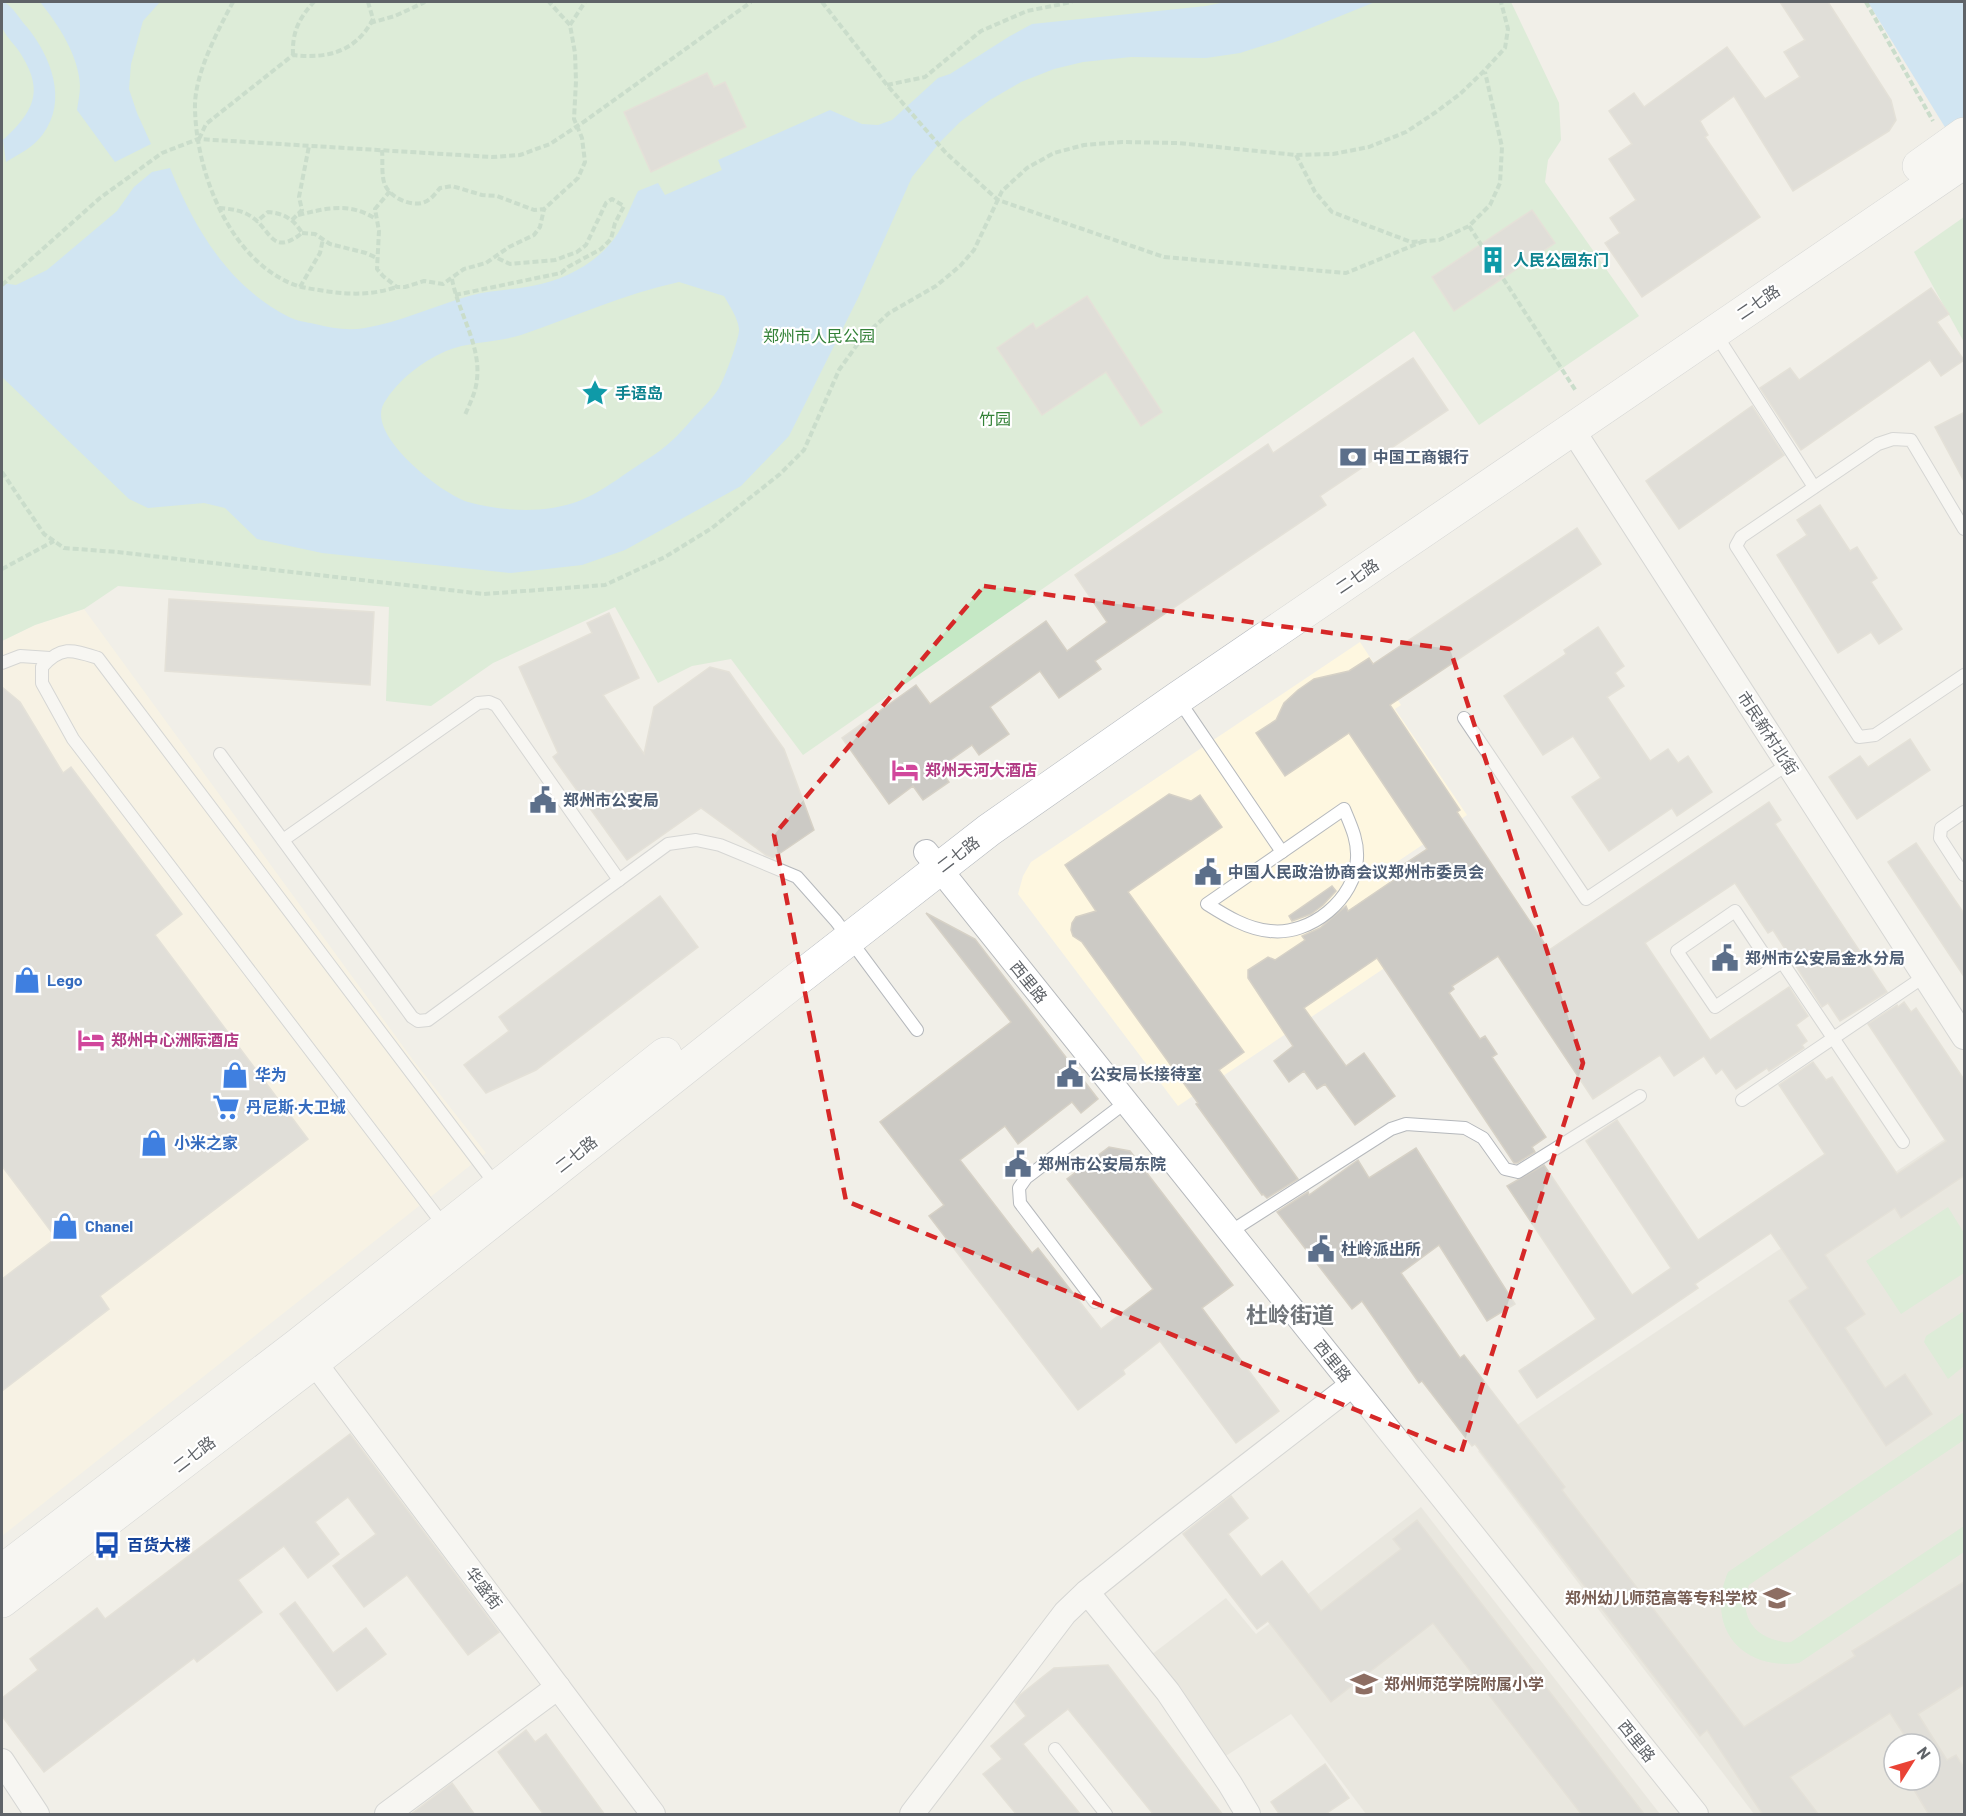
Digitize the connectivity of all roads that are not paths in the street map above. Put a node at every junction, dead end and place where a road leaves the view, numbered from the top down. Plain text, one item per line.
1 (1959, 152) edge
2 (1714, 332) junction
3 (1576, 414) junction
4 (1814, 487) junction
5 (1965, 529) edge
6 (50, 658) junction
7 (2, 663) edge
8 (1965, 675) edge
9 (1178, 699) junction
10 (1464, 718) dead end
11 (220, 753) dead end
12 (1788, 764) junction
13 (1965, 812) edge
14 (283, 840) junction
15 (1282, 852) junction
16 (932, 860) junction
17 (1965, 875) edge
18 (619, 880) junction
19 (842, 930) junction
20 (1773, 968) junction
21 (1925, 976) junction
22 (917, 1030) dead end
23 (1965, 1037) edge
24 (1834, 1038) junction
25 (1640, 1096) dead end
26 (1742, 1100) dead end
27 (1126, 1102) junction
28 (1903, 1142) dead end
29 (497, 1187) junction
30 (445, 1228) junction
31 (1230, 1232) junction
32 (1095, 1302) dead end
33 (314, 1362) junction
34 (1352, 1385) junction
35 (2, 1571) edge
36 (1087, 1592) junction
37 (2, 1601) edge
38 (558, 1687) junction
39 (1055, 1749) dead end
40 (2, 1761) edge
41 (38, 1815) edge
42 (387, 1815) edge
43 (653, 1815) edge
44 (912, 1815) edge
45 (1106, 1815) edge
46 (1248, 1815) edge
47 (1696, 1815) edge

1 - 2 main road, 二七路
1 - 3 main road, 二七路
2 - 3 main road, 二七路
2 - 4 lane
3 - 9 main road, 二七路
3 - 12 street, 市民新村北街
3 - 16 main road, 二七路
4 - 5 lane
4 - 8 lane
6 - 7 lane
6 - 29 lane
6 - 30 lane
9 - 15 lane
9 - 16 main road, 二七路
10 - 12 lane
11 - 14 lane
12 - 21 street, 市民新村北街
13 - 17 lane
14 - 18 lane
14 - 18 lane
15 - 15 lane
16 - 19 main road, 二七路
16 - 27 street, 西里路
18 - 19 lane
19 - 22 lane
19 - 29 main road, 二七路
19 - 33 main road, 二七路
20 - 20 lane
20 - 24 lane
21 - 23 street, 市民新村北街
21 - 24 lane
24 - 26 lane
24 - 28 lane
25 - 31 lane
27 - 31 street, 西里路
27 - 32 lane
29 - 30 main road, 二七路
30 - 35 main road, 二七路
31 - 34 street, 西里路
33 - 37 main road, 二七路
33 - 38 street, 华盛街
34 - 36 street
34 - 47 street, 西里路
36 - 44 street
36 - 46 street
38 - 42 street
38 - 43 street, 华盛街
39 - 45 lane
40 - 41 street

